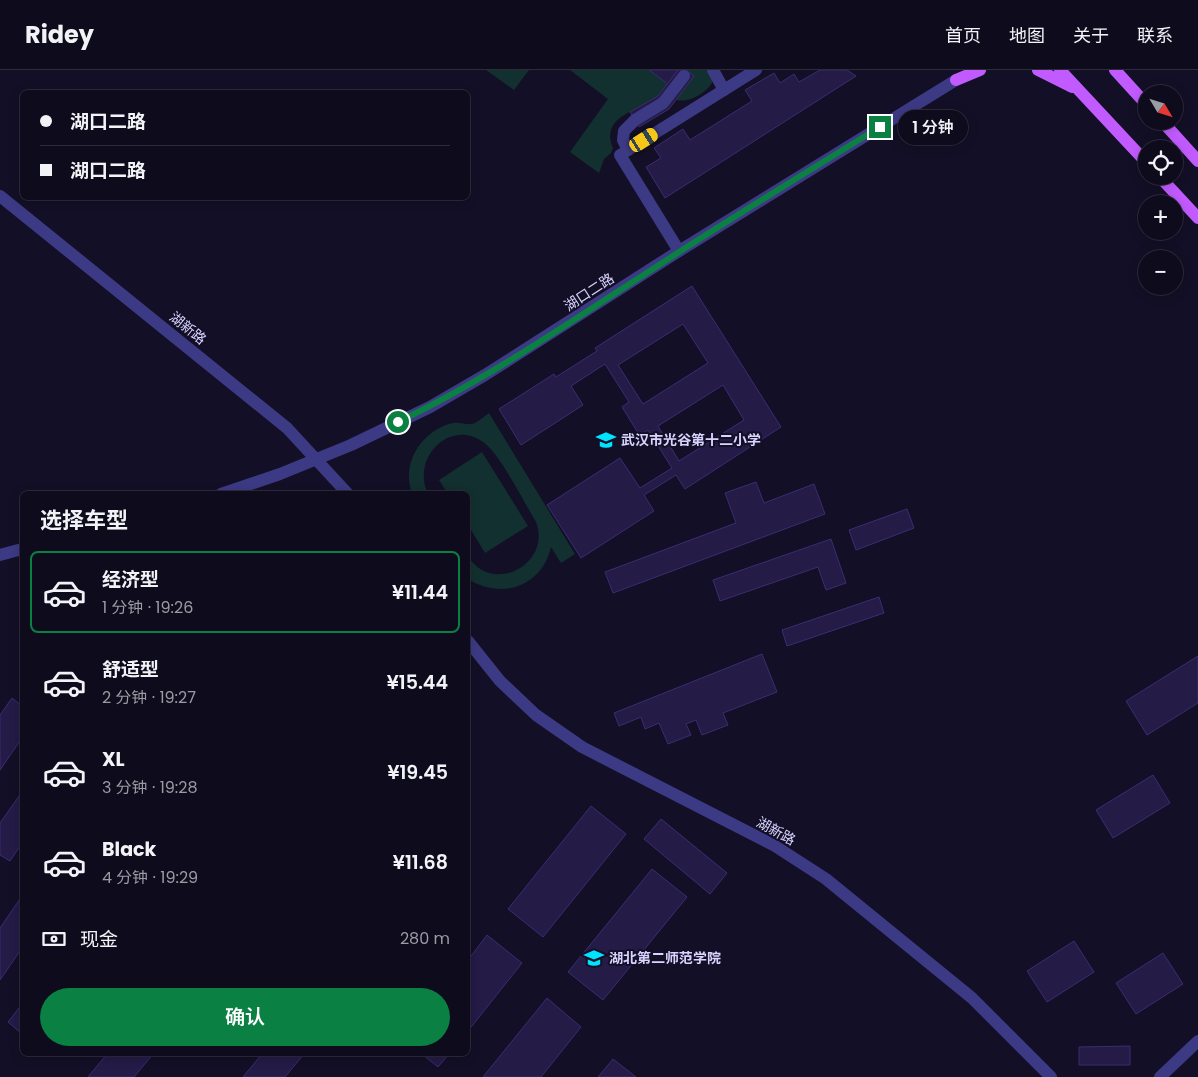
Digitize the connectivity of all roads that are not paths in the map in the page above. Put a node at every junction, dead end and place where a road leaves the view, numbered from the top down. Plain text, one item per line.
1 (713, 70) edge
2 (756, 70) edge
3 (967, 70) edge
4 (980, 70) edge
5 (1038, 70) edge
6 (1060, 70) edge
7 (1119, 73) edge
8 (684, 76) dead end
9 (956, 80) junction
10 (724, 90) junction
11 (1081, 92) junction
12 (1138, 95) edge
13 (1170, 130) edge
14 (628, 150) junction
15 (1138, 153) edge
16 (1198, 161) edge
17 (1167, 185) edge
18 (0, 196) edge
19 (1198, 218) edge
20 (679, 252) junction
21 (316, 459) junction
22 (230, 491) edge
23 (345, 491) edge
24 (20, 550) edge
25 (0, 555) edge
26 (470, 644) edge
27 (1198, 1041) edge
28 (1052, 1077) edge
29 (1160, 1077) edge

1 - 10 street
2 - 10 street
3 - 9 main road
4 - 9 main road
5 - 11 main road
6 - 11 main road
7 - 12 main road
8 - 14 street
9 - 20 street, 湖口二路
10 - 14 street
11 - 15 main road
13 - 16 main road
14 - 20 street
17 - 19 main road
18 - 21 street, 湖新路
20 - 21 street, 湖口二路
21 - 22 street, 湖口二路
21 - 23 street, 湖新路
24 - 25 street
26 - 28 street, 湖新路
27 - 29 street

